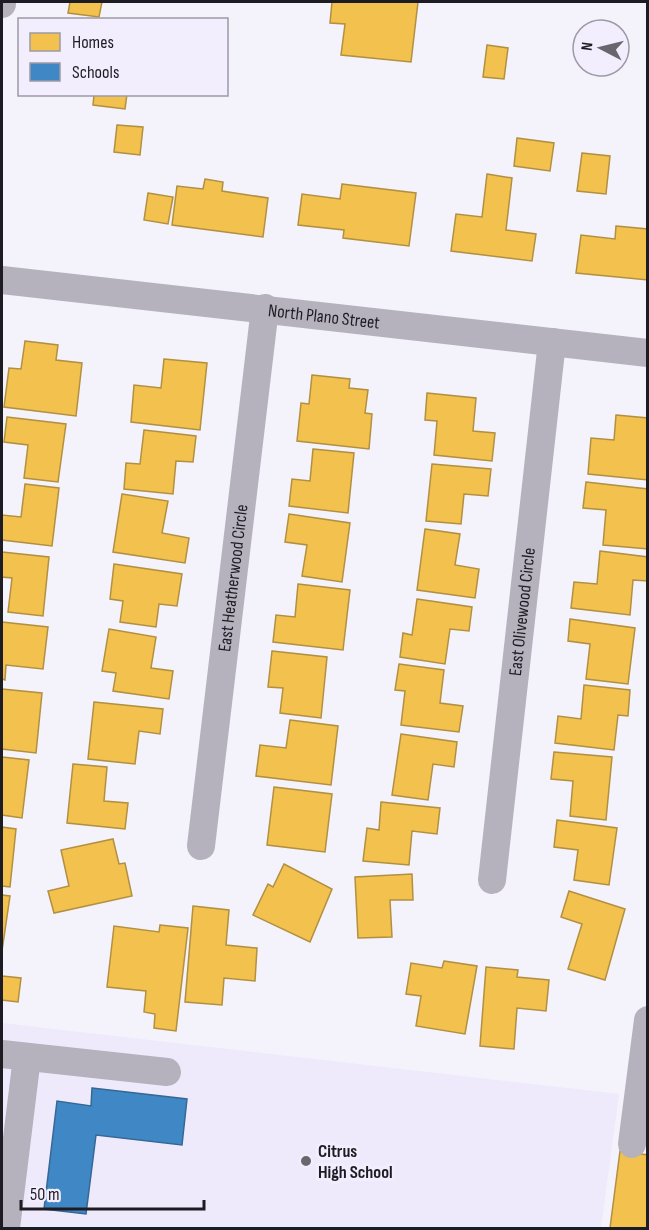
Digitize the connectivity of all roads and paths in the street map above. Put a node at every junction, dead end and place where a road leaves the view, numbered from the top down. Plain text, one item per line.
1 (2, 280) edge
2 (265, 308) junction
3 (552, 342) junction
4 (648, 353) edge
5 (201, 846) dead end
6 (492, 880) dead end
7 (648, 1020) edge
8 (14, 1055) edge
9 (167, 1072) dead end
10 (632, 1144) dead end
11 (6, 1228) edge

1 - 2 street, North Plano Street
2 - 3 street, North Plano Street
2 - 5 street, East Heatherwood Circle
3 - 4 street, North Plano Street
3 - 6 street, East Olivewood Circle
7 - 10 street
8 - 9 street
8 - 11 street

